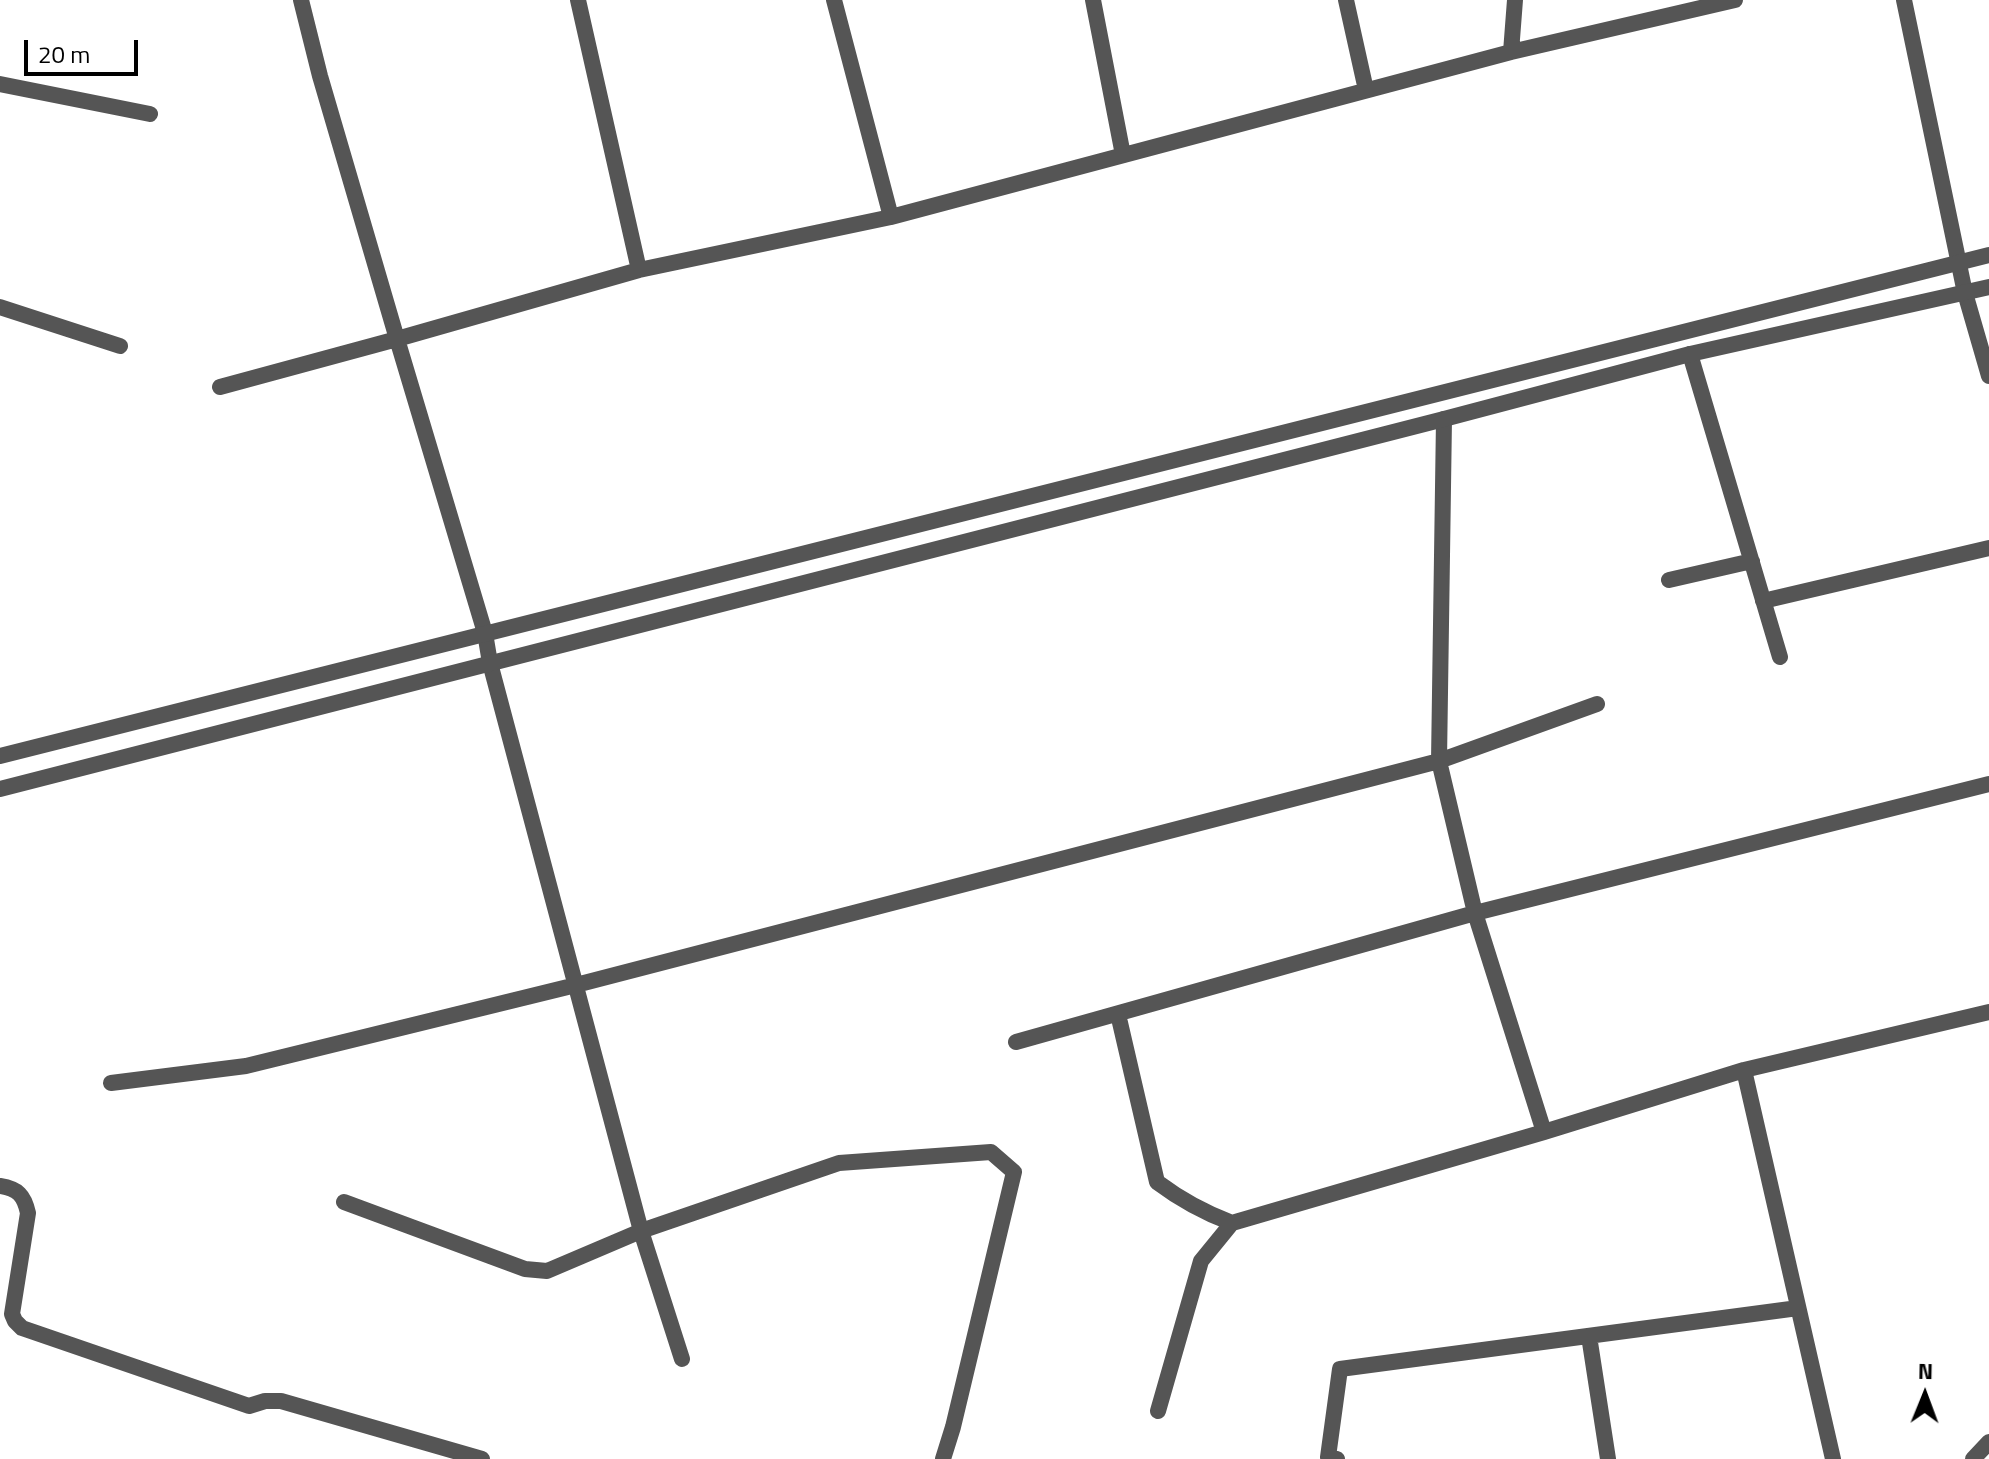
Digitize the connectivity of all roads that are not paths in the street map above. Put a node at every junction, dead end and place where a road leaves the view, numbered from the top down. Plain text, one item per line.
1 (301, 0) edge
2 (578, 0) edge
3 (834, 0) edge
4 (1093, 0) edge
5 (1346, 0) edge
6 (1515, 0) edge
7 (1735, 0) edge
8 (1904, 0) edge
9 (1511, 52) junction
10 (0, 84) edge
11 (1366, 90) junction
12 (150, 114) dead end
13 (1123, 155) junction
14 (891, 217) junction
15 (1989, 255) edge
16 (1959, 263) junction
17 (639, 270) junction
18 (1989, 287) edge
19 (1965, 293) junction
20 (0, 307) edge
21 (397, 339) junction
22 (120, 346) dead end
23 (1690, 354) junction
24 (1989, 376) edge
25 (220, 387) dead end
26 (1444, 419) junction
27 (1989, 548) edge
28 (1752, 561) junction
29 (1669, 580) dead end
30 (1763, 601) junction
31 (485, 633) junction
32 (1780, 657) dead end
33 (490, 663) junction
34 (1597, 704) dead end
35 (0, 756) edge
36 (1439, 761) junction
37 (1989, 784) edge
38 (0, 789) edge
39 (1475, 913) junction
40 (576, 985) junction
41 (1989, 1012) edge
42 (1118, 1014) junction
43 (1016, 1042) dead end
44 (1744, 1070) junction
45 (111, 1083) dead end
46 (1544, 1132) junction
47 (0, 1186) edge
48 (344, 1202) dead end
49 (1232, 1223) junction
50 (641, 1231) junction
51 (1798, 1308) junction
52 (1589, 1336) junction
53 (682, 1359) dead end
54 (1158, 1411) dead end
55 (1989, 1442) edge
56 (482, 1459) edge
57 (943, 1459) edge
58 (1337, 1459) edge
59 (1608, 1459) edge
60 (1833, 1459) edge
61 (1973, 1459) edge

1 - 21 street
2 - 17 street
3 - 14 street
4 - 13 street
5 - 11 street
6 - 9 street
7 - 9 street
8 - 16 street
9 - 11 street
10 - 12 street
11 - 13 street
13 - 14 street
14 - 17 street
15 - 16 street
16 - 19 street
16 - 31 street
17 - 21 street
18 - 19 street
19 - 23 street
19 - 24 street
20 - 22 street
21 - 25 street
21 - 31 street
23 - 26 street
23 - 28 street
26 - 33 street
26 - 36 street
27 - 30 street
28 - 29 street
28 - 30 street
30 - 32 street
31 - 33 street
31 - 35 street
33 - 38 street
33 - 40 street
34 - 36 street
36 - 39 street
36 - 40 street
37 - 39 street
39 - 42 street
39 - 46 street
40 - 45 street
40 - 50 street
41 - 44 street
42 - 43 street
42 - 49 street
44 - 46 street
44 - 51 street
46 - 49 street
47 - 56 street
48 - 50 street
49 - 54 street
50 - 53 street
50 - 57 street
51 - 52 street
51 - 60 street
52 - 58 street
52 - 59 street
55 - 61 street

